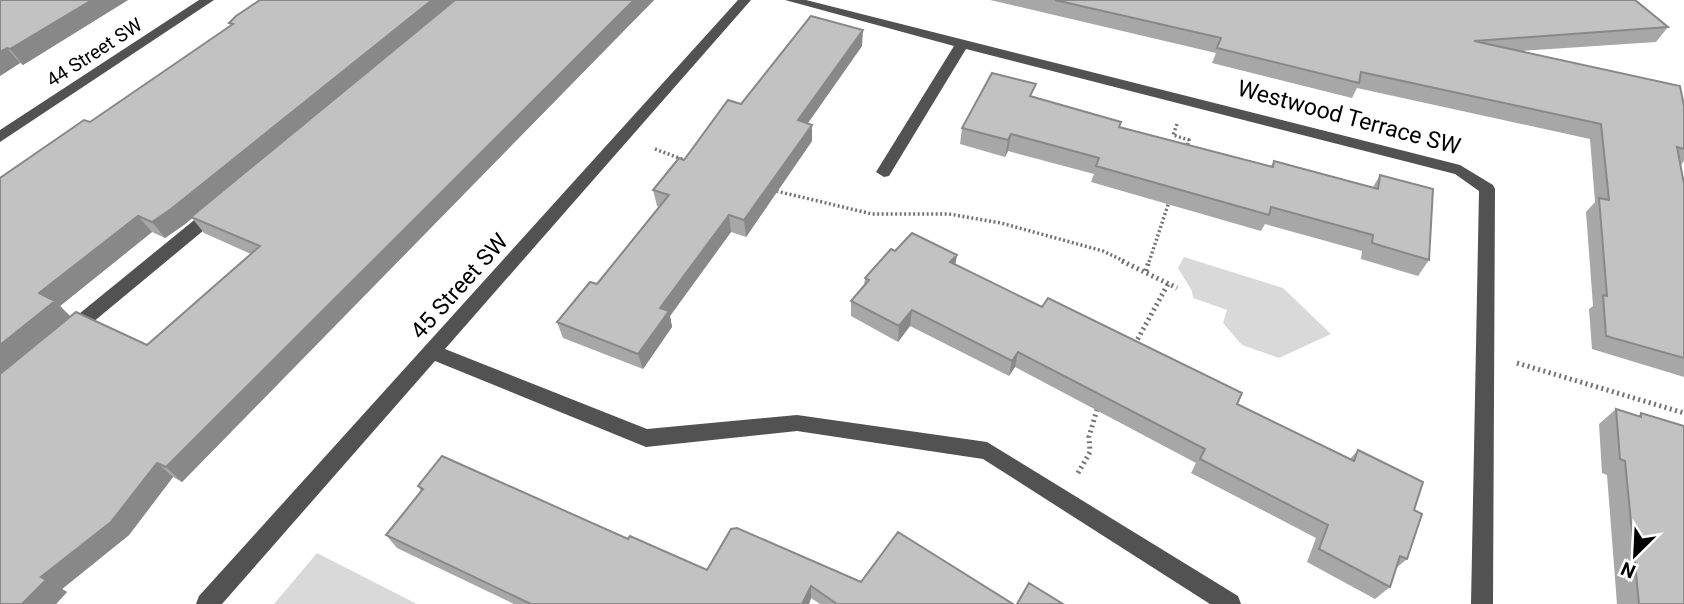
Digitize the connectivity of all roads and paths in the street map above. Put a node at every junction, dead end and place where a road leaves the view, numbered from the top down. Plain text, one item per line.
1 (208, 0) edge
2 (746, 0) edge
3 (791, 0) edge
4 (963, 42) junction
5 (1186, 99) junction
6 (0, 137) edge
7 (655, 149) dead end
8 (1185, 153) edge
9 (699, 165) edge
10 (884, 172) dead end
11 (769, 189) edge
12 (1172, 192) edge
13 (225, 204) edge
14 (1146, 271) junction
15 (1168, 284) junction
16 (1177, 288) dead end
17 (54, 345) edge
18 (433, 352) junction
19 (1485, 353) junction
20 (1129, 354) edge
21 (1102, 400) edge
22 (1684, 413) edge
23 (1063, 499) junction
24 (207, 604) edge
25 (1230, 604) edge
26 (1482, 604) edge

1 - 6 street, 44 Street SW
2 - 18 street, 45 Street SW
3 - 4 street, Westwood Terrace SW
4 - 5 street, Westwood Terrace SW
4 - 10 street
5 - 8 path
5 - 19 street, Westwood Terrace SW
7 - 9 path
11 - 14 path
12 - 14 path
13 - 17 street
14 - 15 path
15 - 16 path
15 - 20 path
18 - 23 street
18 - 24 street, 45 Street SW
19 - 22 path
19 - 26 street, Westwood Terrace SW
21 - 23 path
23 - 25 street

